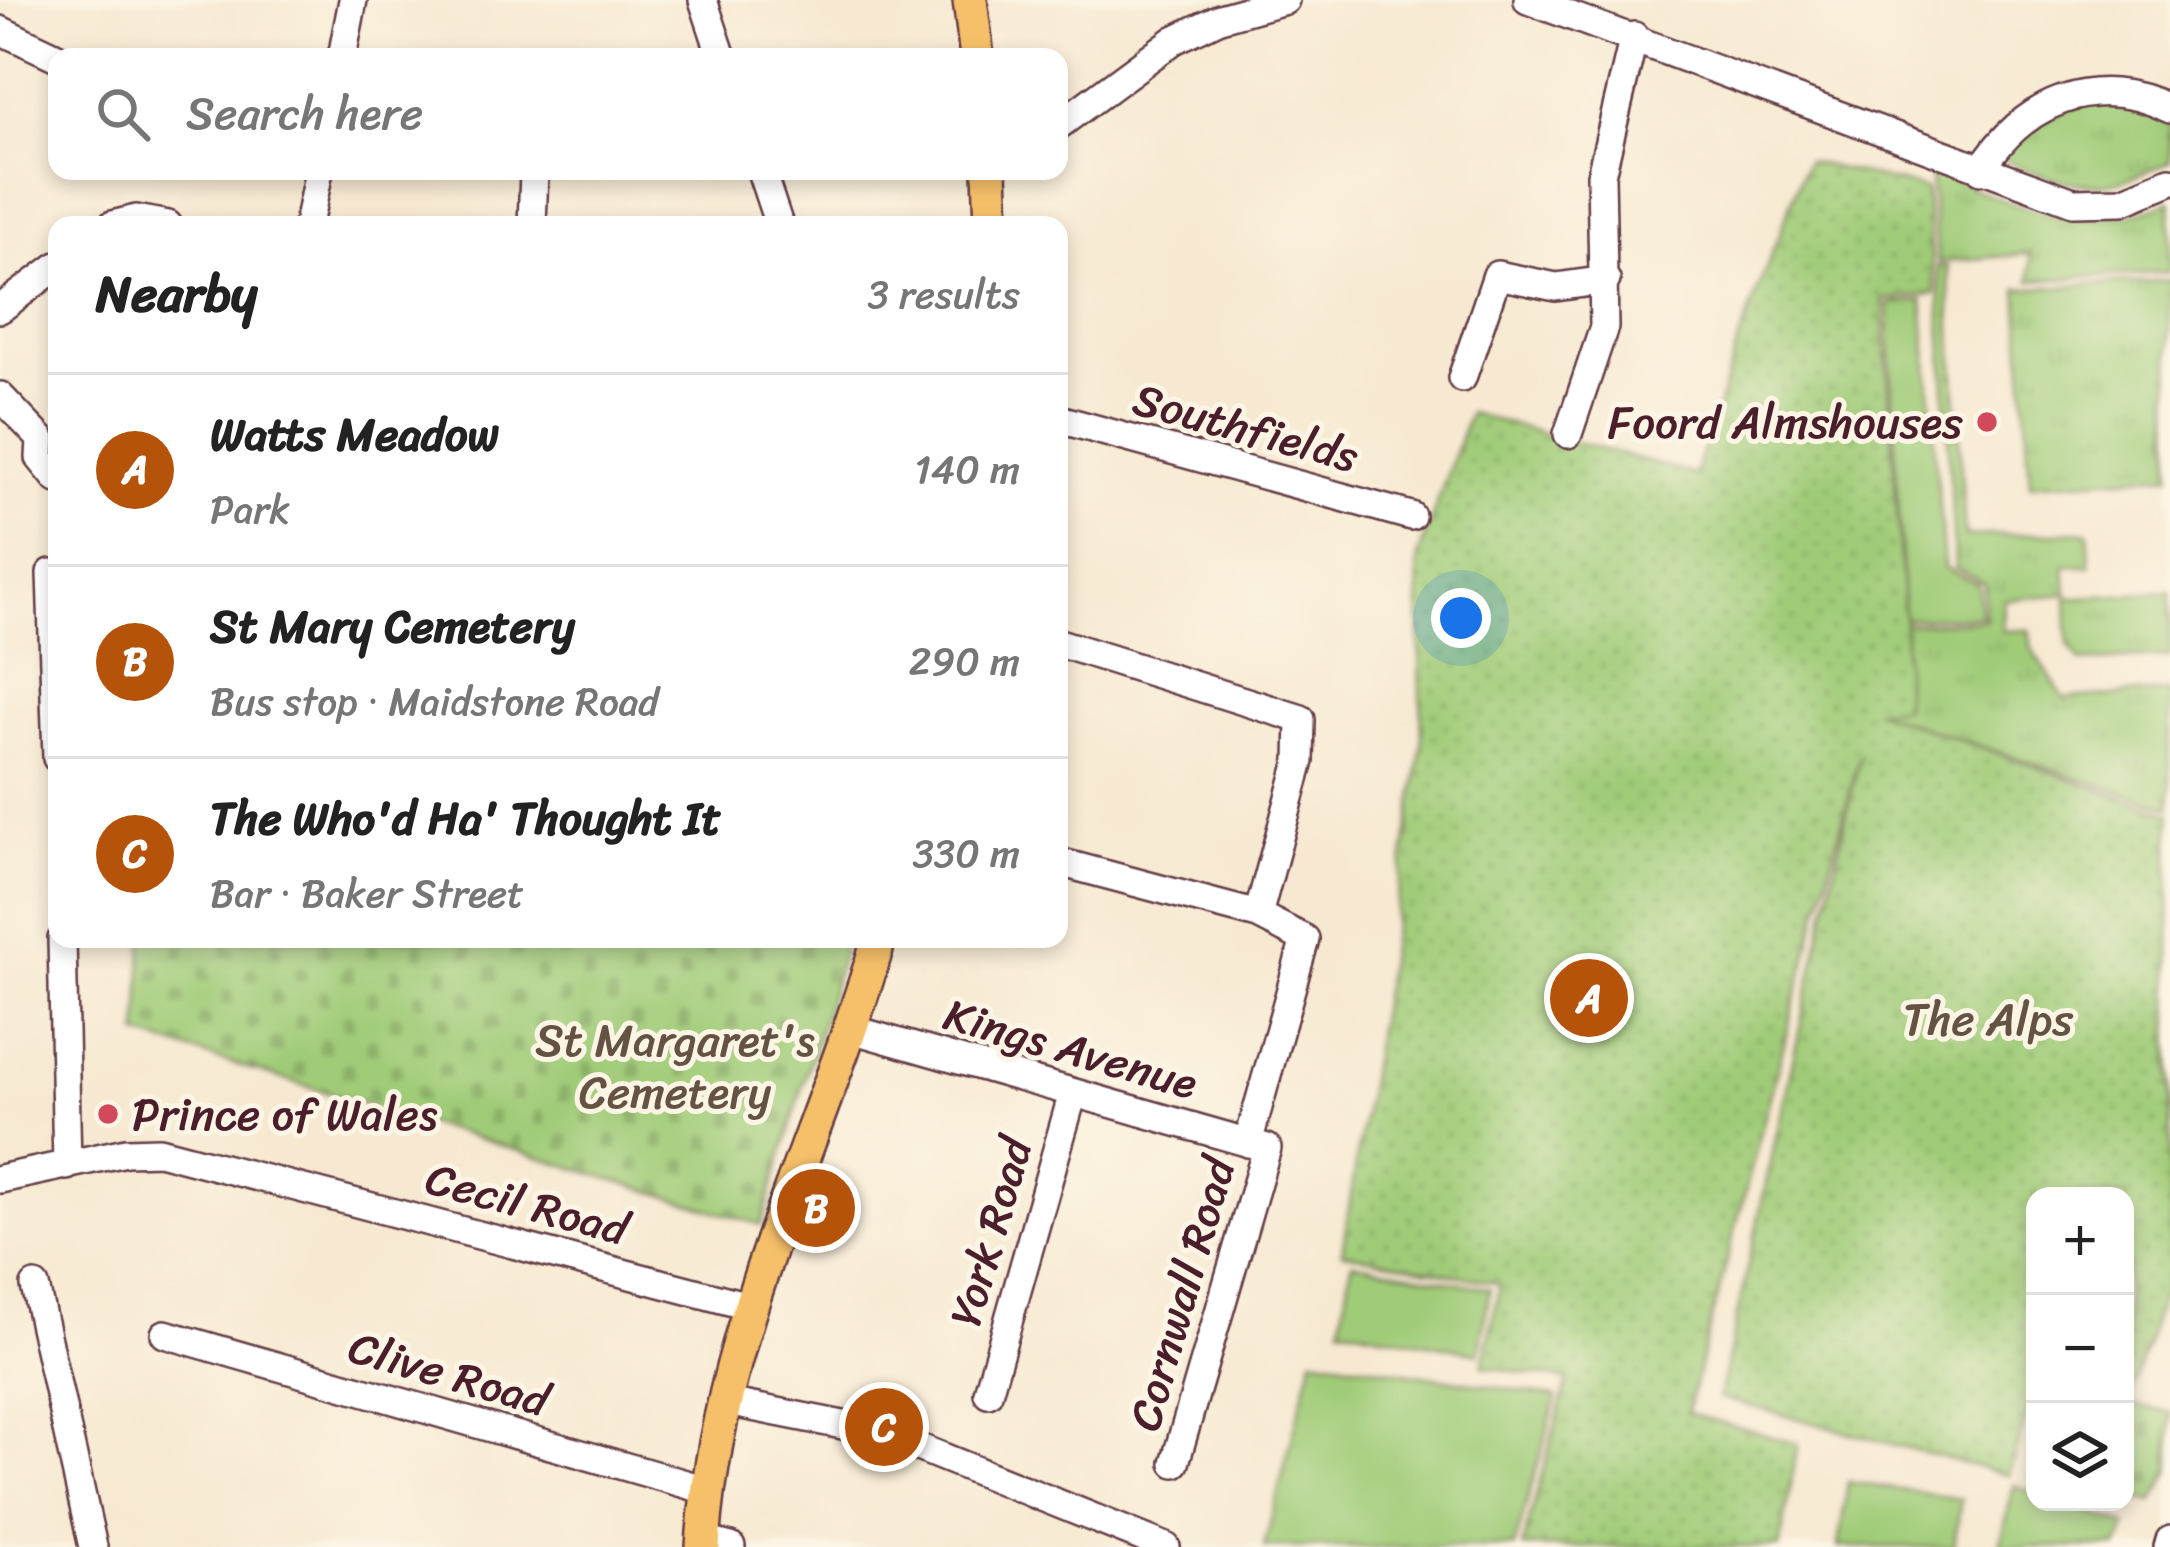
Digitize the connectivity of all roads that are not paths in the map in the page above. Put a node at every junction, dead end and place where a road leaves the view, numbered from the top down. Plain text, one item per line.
1 (353, 0) edge
2 (703, 0) edge
3 (970, 0) edge
4 (1285, 0) edge
5 (1528, 0) edge
6 (0, 30) edge
7 (1634, 36) junction
8 (344, 48) edge
9 (719, 48) edge
10 (976, 48) edge
11 (48, 53) edge
12 (1092, 105) junction
13 (2170, 110) edge
14 (1068, 120) edge
15 (1068, 134) edge
16 (1981, 170) junction
17 (317, 180) edge
18 (534, 180) edge
19 (764, 180) edge
20 (990, 180) edge
21 (2170, 181) edge
22 (310, 216) edge
23 (532, 216) edge
24 (776, 216) edge
25 (992, 216) edge
26 (48, 273) edge
27 (1606, 280) junction
28 (0, 309) edge
29 (1462, 378) dead end
30 (0, 396) edge
31 (1068, 421) edge
32 (1568, 434) dead end
33 (48, 437) edge
34 (48, 440) edge
35 (48, 468) edge
36 (1411, 516) dead end
37 (1068, 646) edge
38 (1068, 864) edge
39 (1258, 915) junction
40 (62, 948) edge
41 (876, 948) edge
42 (851, 1029) junction
43 (1072, 1093) junction
44 (1258, 1145) junction
45 (67, 1166) junction
46 (0, 1179) edge
47 (35, 1286) dead end
48 (752, 1307) junction
49 (165, 1334) dead end
50 (988, 1393) dead end
51 (727, 1402) junction
52 (1175, 1463) dead end
53 (710, 1491) junction
54 (713, 1545) edge
55 (93, 1547) edge
56 (1166, 1547) edge

1 - 8 street
2 - 9 street
3 - 10 main road
4 - 12 street
5 - 7 street
6 - 11 street
7 - 16 street
7 - 27 street
12 - 14 street
12 - 15 street
13 - 16 street
16 - 21 street
17 - 22 street
18 - 23 street
19 - 24 street
20 - 25 main road
26 - 28 street
27 - 29 street
27 - 32 street
30 - 33 street
31 - 36 street, Southfields
34 - 35 street
37 - 39 street
38 - 39 street
39 - 44 street, Cornwall Road
40 - 45 street
41 - 42 main road
42 - 43 street, Kings Avenue
42 - 48 main road
43 - 44 street, Kings Avenue
43 - 50 street, York Road
44 - 52 street, Cornwall Road
45 - 46 street, Cecil Road
45 - 48 street, Cecil Road
47 - 55 street
48 - 51 main road
49 - 53 street, Clive Road
51 - 53 main road
51 - 56 street
53 - 54 main road

